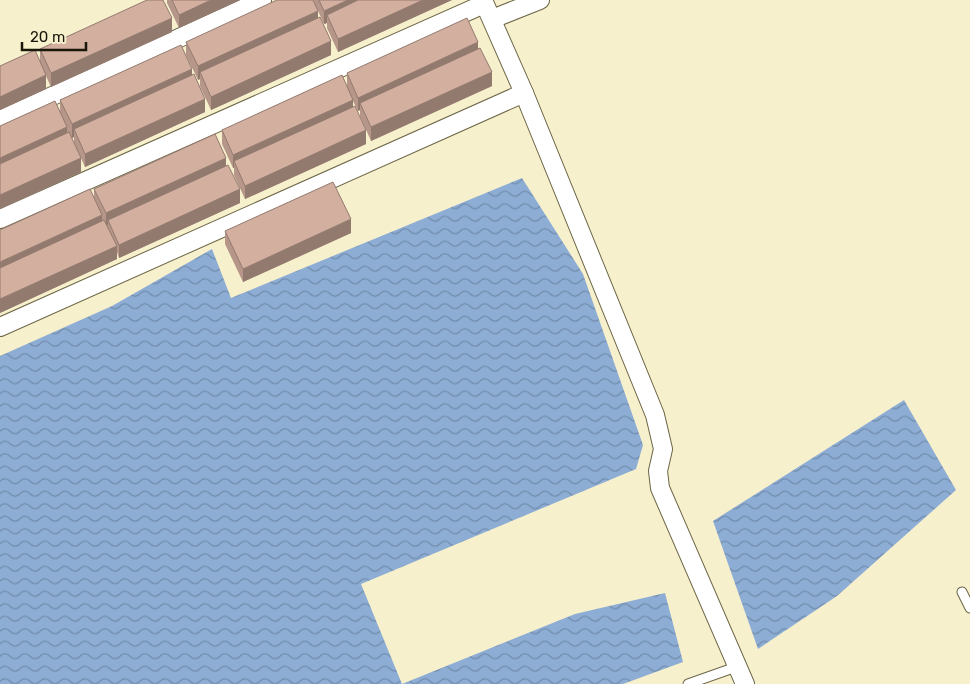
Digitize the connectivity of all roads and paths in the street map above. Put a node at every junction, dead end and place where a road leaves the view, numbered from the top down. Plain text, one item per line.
1 (262, 0) edge
2 (540, 0) edge
3 (486, 8) edge
4 (524, 93) junction
5 (0, 120) edge
6 (0, 219) edge
7 (0, 327) edge
8 (962, 592) dead end
9 (970, 608) edge
10 (739, 666) junction
11 (688, 684) edge
12 (745, 684) edge

1 - 5 street
2 - 3 street
3 - 4 street
3 - 6 street
4 - 7 street
4 - 10 street
8 - 9 lane
10 - 11 lane
10 - 12 street

